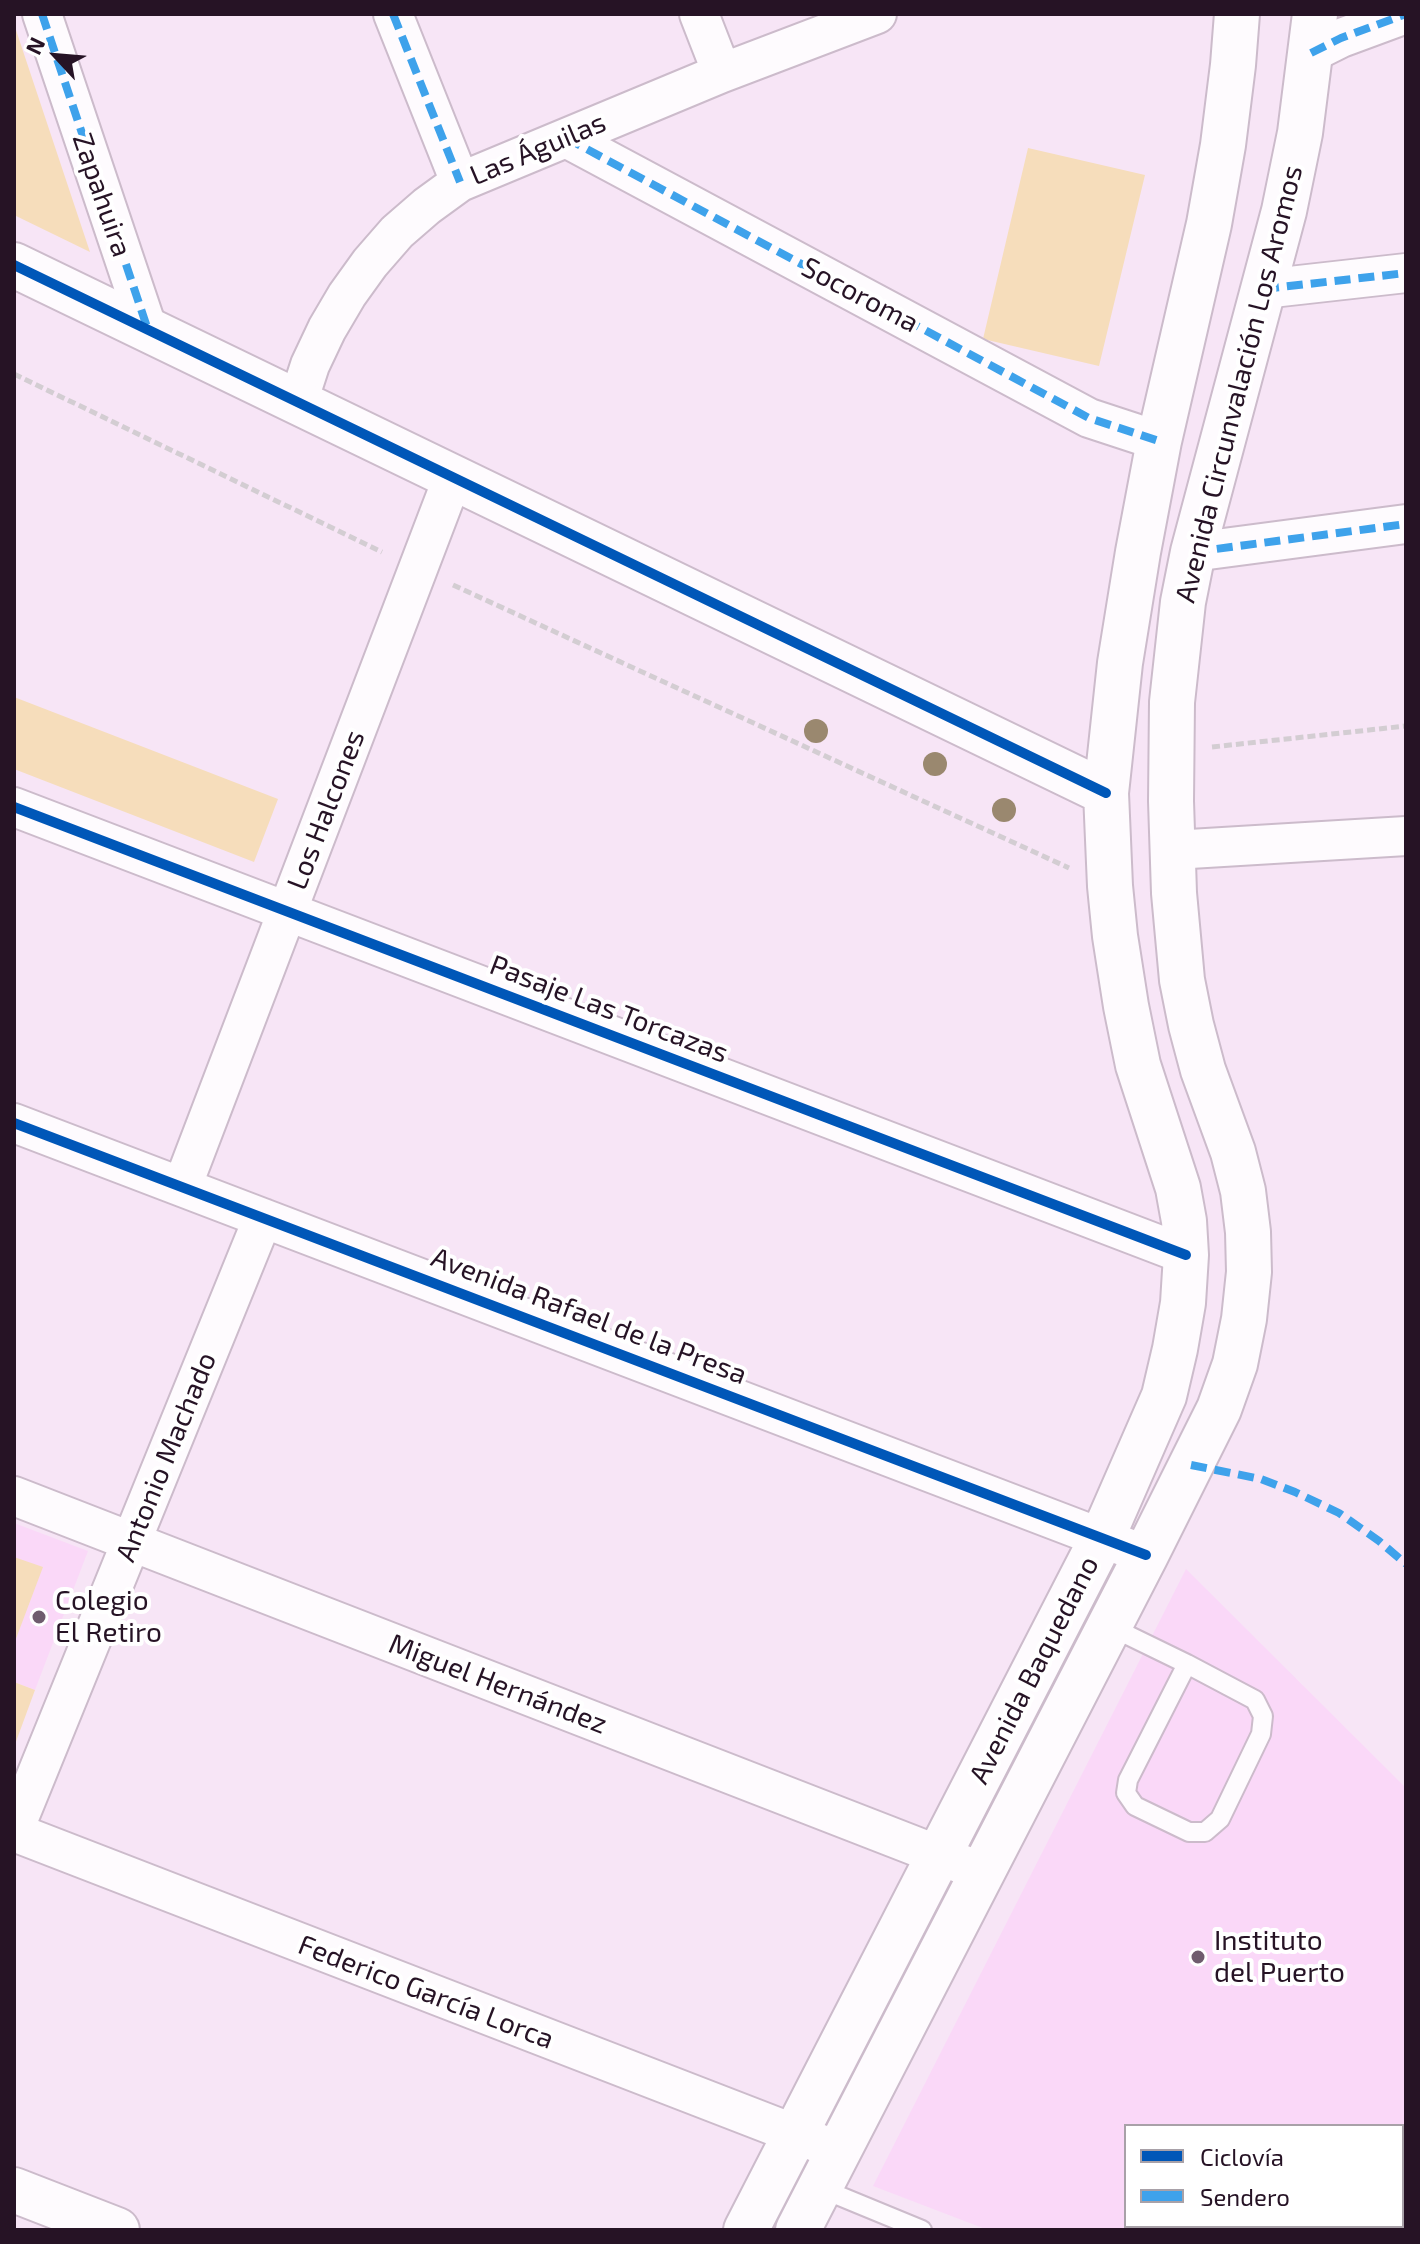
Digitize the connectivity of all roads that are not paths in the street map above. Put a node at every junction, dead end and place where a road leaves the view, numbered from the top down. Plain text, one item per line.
1 (42, 14) edge
2 (393, 14) edge
3 (699, 14) edge
4 (877, 14) edge
5 (1237, 14) edge
6 (1406, 14) edge
7 (1313, 33) edge
8 (722, 73) junction
9 (566, 138) junction
10 (460, 182) junction
11 (14, 265) edge
12 (1406, 273) edge
13 (1263, 289) junction
14 (148, 330) junction
15 (1182, 341) junction
16 (1246, 357) junction
17 (298, 402) junction
18 (1159, 441) junction
19 (453, 477) junction
20 (1406, 524) edge
21 (1193, 552) junction
22 (1106, 793) junction
23 (14, 807) edge
24 (1406, 836) edge
25 (1173, 850) junction
26 (287, 911) junction
27 (14, 1123) edge
28 (182, 1187) junction
29 (263, 1218) junction
30 (1186, 1255) junction
31 (14, 1496) edge
32 (1102, 1538) junction
33 (131, 1542) junction
34 (1146, 1555) junction
35 (1109, 1626) junction
36 (1187, 1664) junction
37 (14, 1831) edge
38 (939, 1855) junction
39 (982, 1872) junction
40 (795, 2134) junction
41 (829, 2170) junction
42 (14, 2190) edge
43 (117, 2230) edge
44 (746, 2230) edge
45 (798, 2230) edge
46 (922, 2230) edge

1 - 14 street, Zapahuira
2 - 10 street
3 - 8 street
4 - 8 street, Las Águilas
5 - 15 main road, Avenida Circunvalación Los Aromos
6 - 7 street
7 - 13 main road, Avenida Circunvalación Los Aromos
8 - 9 street, Las Águilas
9 - 10 street, Las Águilas
9 - 18 street, Socoroma
10 - 17 street, Las Águilas
11 - 14 main road
12 - 13 street
13 - 16 main road, Avenida Circunvalación Los Aromos
14 - 17 main road
15 - 16 main road
15 - 18 main road, Avenida Circunvalación Los Aromos
16 - 21 main road, Avenida Circunvalación Los Aromos
17 - 19 main road
18 - 22 main road, Avenida Circunvalación Los Aromos
19 - 22 main road
19 - 26 street, Los Halcones
20 - 21 street
21 - 25 main road, Avenida Circunvalación Los Aromos
22 - 30 main road, Avenida Baquedano
23 - 26 street, Pasaje Las Torcazas
24 - 25 street
25 - 34 main road, Avenida Baquedano
26 - 28 street, Los Halcones
26 - 30 street, Pasaje Las Torcazas
27 - 28 street, Avenida Rafael de la Presa
28 - 29 street, Avenida Rafael de la Presa
29 - 32 street, Avenida Rafael de la Presa
29 - 33 street, Antonio Machado
30 - 32 main road, Avenida Baquedano
31 - 33 street, Miguel Hernández
32 - 34 street, Avenida Rafael de la Presa
32 - 38 main road, Avenida Baquedano
33 - 37 street, Antonio Machado
33 - 38 street, Miguel Hernández
34 - 35 main road, Avenida Baquedano
35 - 36 lane
35 - 39 main road, Avenida Baquedano
36 - 36 lane
37 - 40 street, Federico García Lorca
38 - 39 street, Miguel Hernández
38 - 40 main road, Avenida Baquedano
39 - 41 main road, Avenida Baquedano
40 - 41 street, Federico García Lorca
40 - 44 main road, Avenida Baquedano
41 - 45 main road, Avenida Baquedano
41 - 46 lane
42 - 43 main road

